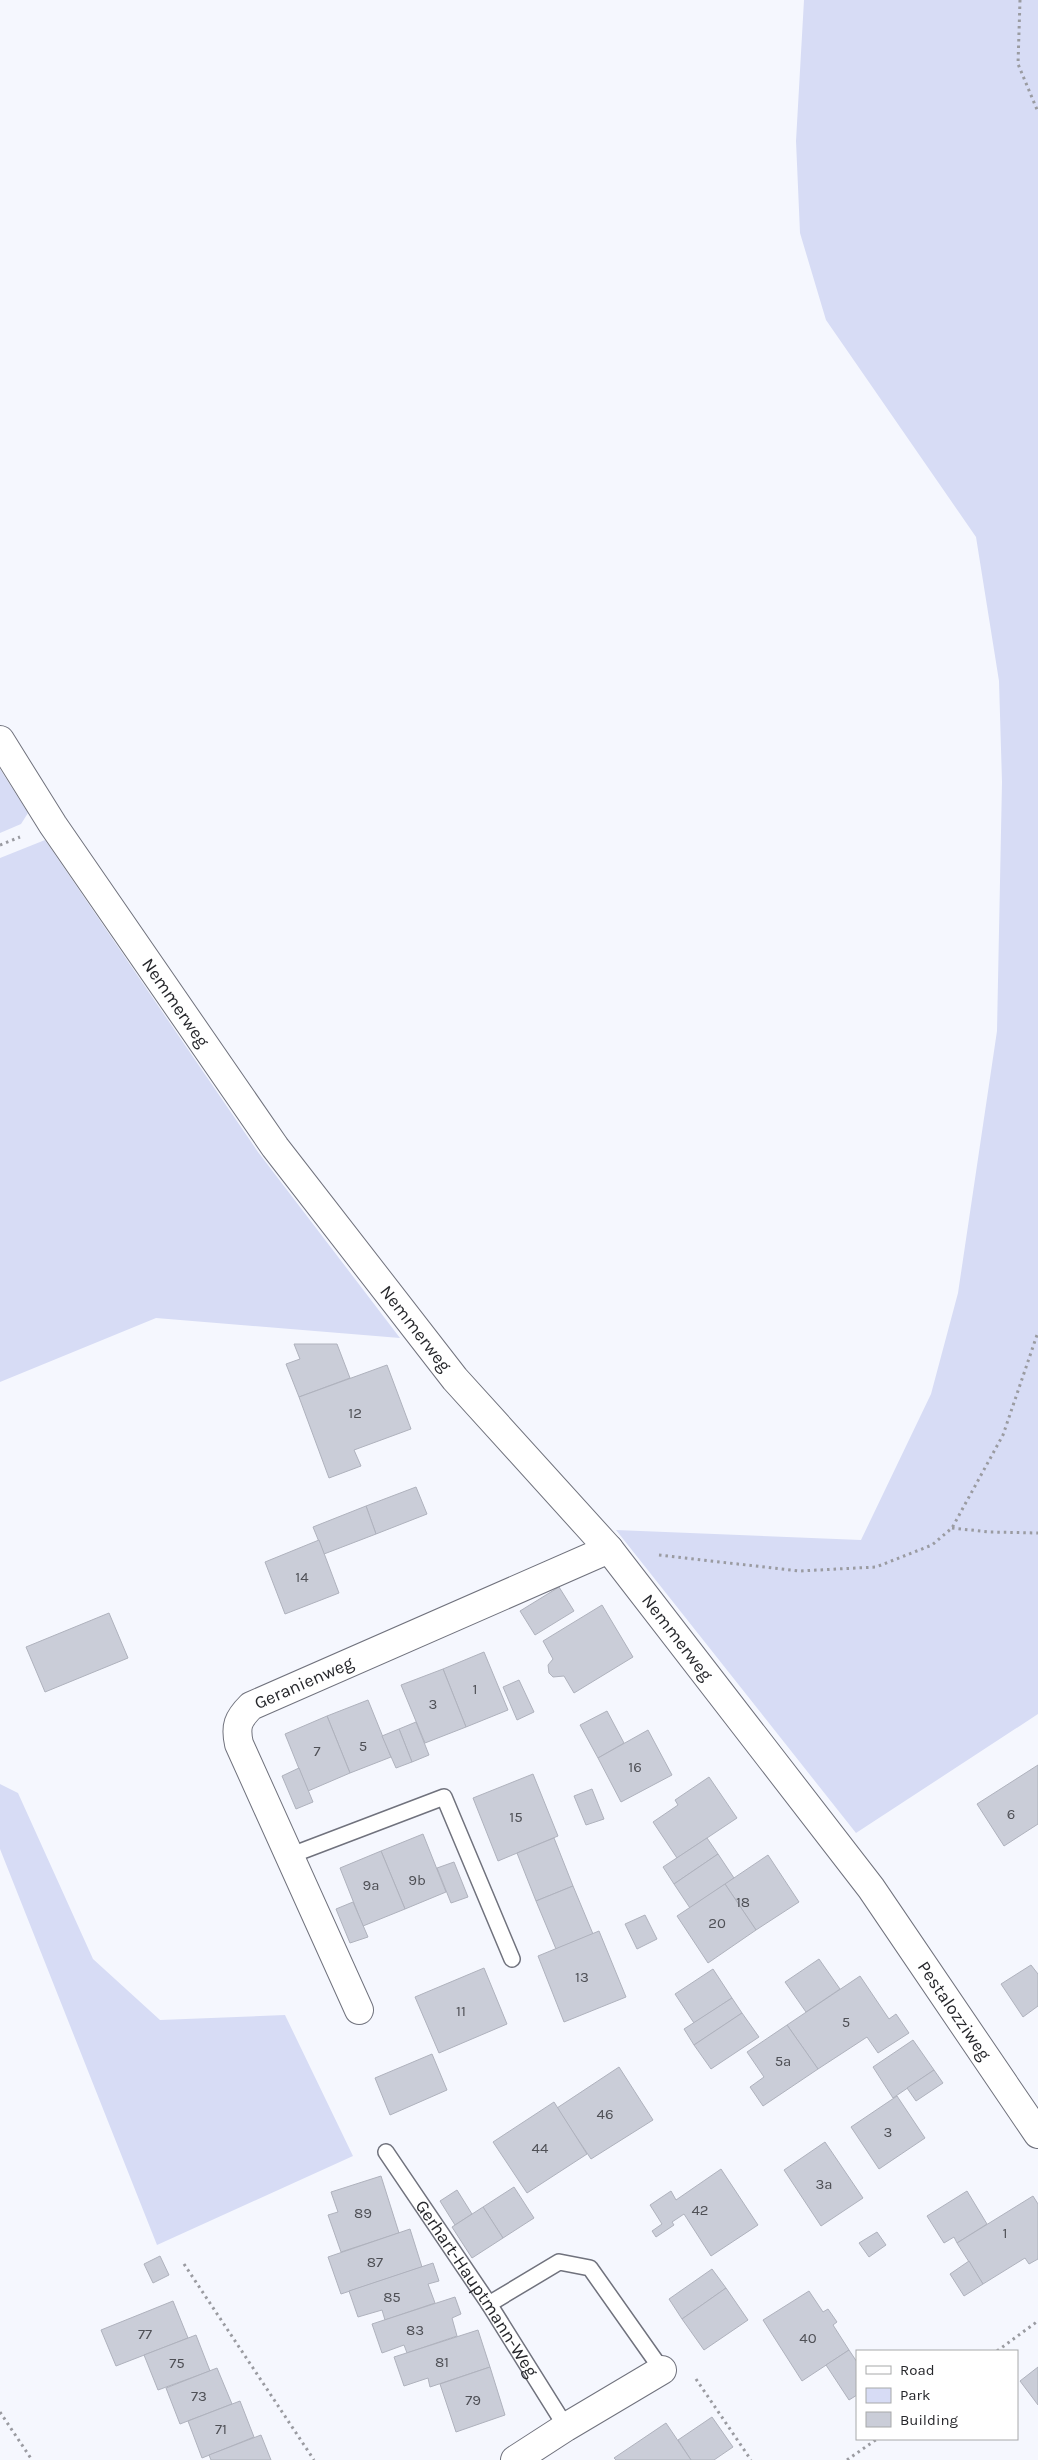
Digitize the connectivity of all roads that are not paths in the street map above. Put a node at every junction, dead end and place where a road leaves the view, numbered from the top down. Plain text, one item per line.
1 (0, 740) edge
2 (609, 1549) junction
3 (289, 1856) junction
4 (871, 1888) joint
5 (512, 1959) dead end
6 (359, 2010) dead end
7 (1038, 2134) edge
8 (386, 2152) dead end
9 (489, 2304) junction
10 (662, 2370) joint
11 (566, 2426) junction
12 (515, 2460) edge

1 - 2 street, Nemmerweg
2 - 3 street, Geranienweg
2 - 4 street, Nemmerweg
3 - 5 lane
3 - 6 street, Geranienweg
4 - 7 street, Pestalozziweg
8 - 9 lane, Gerhart-Hauptmann-Weg
9 - 10 lane
9 - 11 lane, Gerhart-Hauptmann-Weg
10 - 11 street
11 - 12 street

